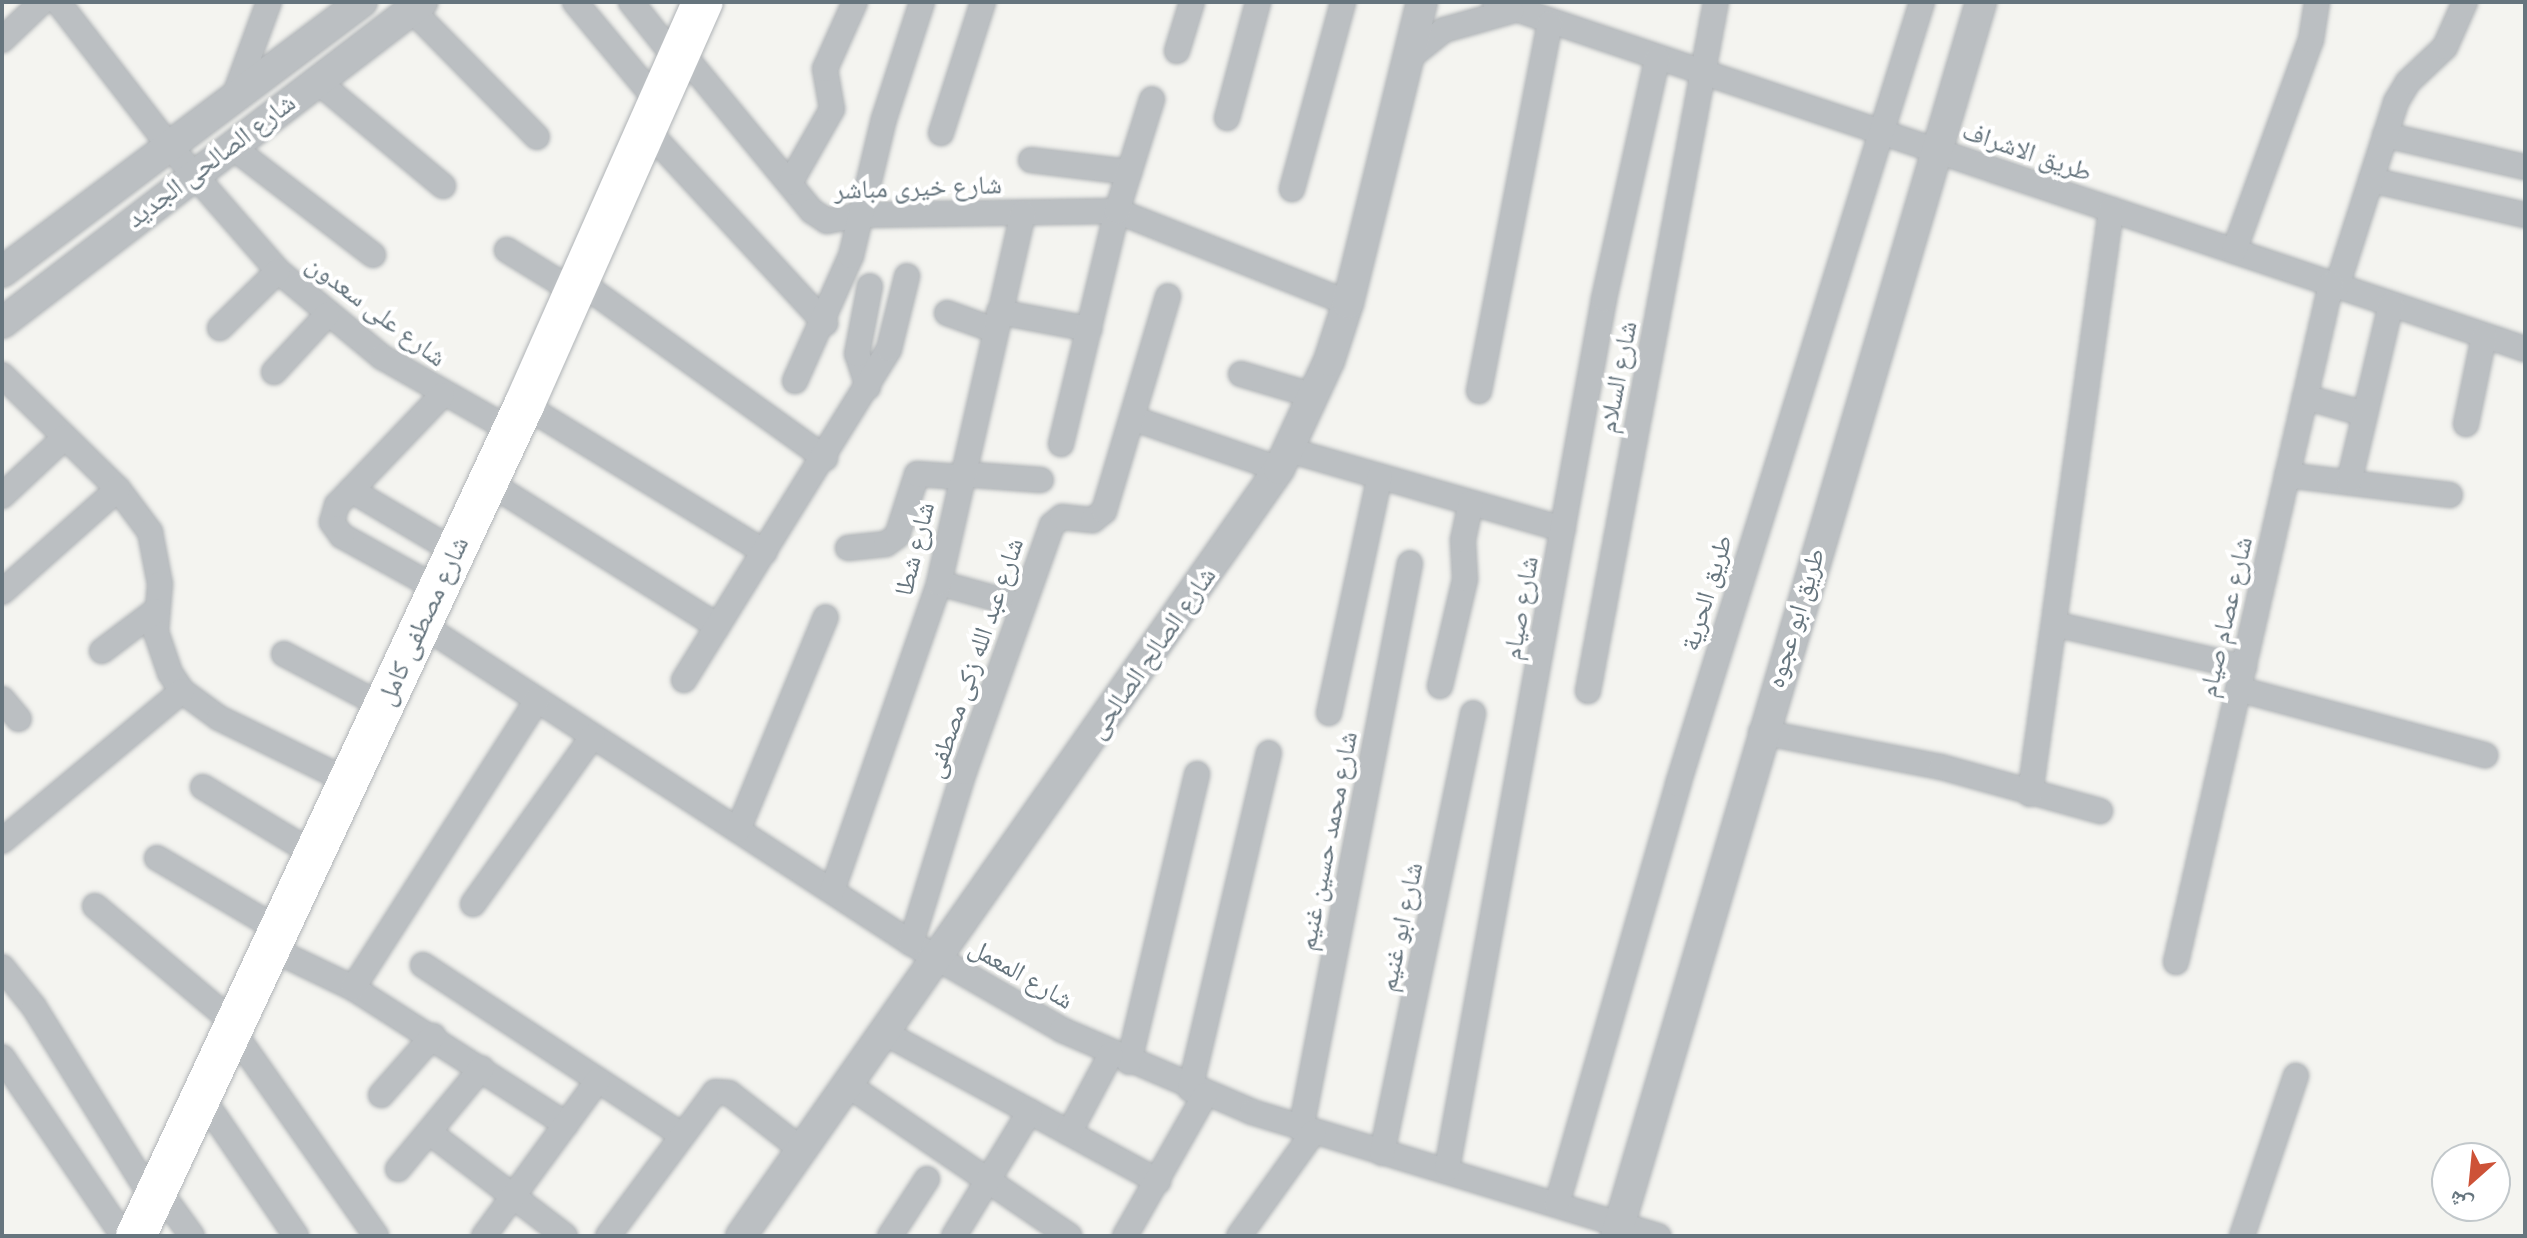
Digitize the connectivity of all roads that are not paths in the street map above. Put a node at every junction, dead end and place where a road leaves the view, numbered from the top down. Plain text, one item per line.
1 (42, 2) edge
2 (58, 2) edge
3 (269, 2) edge
4 (362, 2) edge
5 (575, 2) edge
6 (631, 2) edge
7 (703, 2) edge
8 (855, 2) edge
9 (922, 2) edge
10 (983, 2) edge
11 (1192, 2) edge
12 (1258, 2) edge
13 (1343, 2) edge
14 (1422, 2) edge
15 (1716, 2) edge
16 (1922, 2) edge
17 (1981, 2) edge
18 (2317, 2) edge
19 (2465, 2) edge
20 (417, 6) edge
21 (1503, 7) edge
22 (1550, 24) junction
23 (2, 40) edge
24 (1177, 51) dead end
25 (680, 57) junction
26 (1409, 58) junction
27 (1657, 59) junction
28 (1703, 74) junction
29 (317, 81) junction
30 (234, 97) junction
31 (1152, 99) dead end
32 (653, 116) junction
33 (1227, 118) dead end
34 (1879, 131) junction
35 (941, 133) dead end
36 (2385, 135) junction
37 (537, 137) dead end
38 (231, 146) junction
39 (170, 147) junction
40 (1936, 151) junction
41 (1031, 160) dead end
42 (2525, 167) edge
43 (1129, 172) junction
44 (193, 174) junction
45 (2371, 180) junction
46 (790, 183) junction
47 (443, 186) dead end
48 (1292, 189) dead end
49 (2111, 210) junction
50 (1117, 211) junction
51 (1023, 213) junction
52 (861, 215) junction
53 (2525, 215) edge
54 (507, 250) dead end
55 (2234, 251) junction
56 (373, 255) dead end
57 (278, 271) junction
58 (2, 272) edge
59 (907, 276) dead end
60 (2334, 285) junction
61 (870, 286) dead end
62 (578, 287) junction
63 (1168, 296) dead end
64 (1348, 303) junction
65 (2391, 305) junction
66 (947, 313) dead end
67 (327, 315) junction
68 (996, 321) junction
69 (2, 323) edge
70 (825, 323) junction
71 (220, 328) dead end
72 (1089, 329) junction
73 (2484, 336) junction
74 (2525, 349) edge
75 (274, 372) dead end
76 (1241, 374) dead end
77 (2, 375) edge
78 (795, 381) dead end
79 (868, 387) junction
80 (1479, 391) dead end
81 (442, 395) junction
82 (1315, 396) junction
83 (2305, 397) junction
84 (2365, 414) junction
85 (518, 418) junction
86 (1132, 418) junction
87 (2466, 424) dead end
88 (65, 437) junction
89 (1061, 444) dead end
90 (825, 458) junction
91 (1284, 460) junction
92 (961, 475) junction
93 (2287, 475) junction
94 (1380, 476) junction
95 (1041, 480) dead end
96 (488, 482) junction
97 (2349, 482) junction
98 (118, 489) junction
99 (351, 490) junction
100 (2450, 495) dead end
101 (2, 496) edge
102 (1471, 503) junction
103 (1563, 529) junction
104 (848, 548) dead end
105 (456, 552) junction
106 (765, 552) junction
107 (1410, 563) dead end
108 (939, 583) junction
109 (438, 589) junction
110 (2, 592) edge
111 (1023, 606) junction
112 (155, 611) junction
113 (826, 617) dead end
114 (421, 624) junction
115 (2054, 624) junction
116 (718, 626) junction
117 (102, 651) dead end
118 (284, 654) dead end
119 (2241, 678) junction
120 (684, 680) dead end
121 (1440, 686) dead end
122 (182, 691) junction
123 (1588, 691) dead end
124 (2, 699) edge
125 (537, 700) junction
126 (383, 706) junction
127 (1329, 713) dead end
128 (1473, 713) dead end
129 (19, 719) dead end
130 (1761, 732) junction
131 (593, 736) junction
132 (1269, 753) dead end
133 (2485, 755) dead end
134 (1197, 774) dead end
135 (348, 781) junction
136 (203, 787) dead end
137 (2030, 794) junction
138 (2100, 811) dead end
139 (738, 830) junction
140 (2, 841) edge
141 (314, 854) junction
142 (157, 858) dead end
143 (832, 891) junction
144 (473, 904) dead end
145 (95, 906) dead end
146 (275, 939) junction
147 (911, 943) junction
148 (937, 959) junction
149 (2176, 962) dead end
150 (423, 965) dead end
151 (2, 967) edge
152 (353, 988) junction
153 (234, 1027) junction
154 (885, 1033) junction
155 (433, 1036) junction
156 (2, 1057) edge
157 (1120, 1058) junction
158 (482, 1068) junction
159 (2296, 1076) dead end
160 (598, 1080) junction
161 (848, 1085) junction
162 (1198, 1092) junction
163 (381, 1095) dead end
164 (201, 1096) junction
165 (1030, 1111) junction
166 (566, 1124) junction
167 (1307, 1131) junction
168 (429, 1132) junction
169 (1069, 1133) junction
170 (682, 1135) junction
171 (802, 1150) junction
172 (1382, 1153) junction
173 (398, 1169) dead end
174 (1447, 1169) junction
175 (927, 1179) dead end
176 (988, 1180) junction
177 (1158, 1181) junction
178 (155, 1194) junction
179 (513, 1196) junction
180 (1557, 1204) junction
181 (1618, 1230) edge
182 (956, 1235) edge
183 (123, 1236) edge
184 (136, 1236) edge
185 (192, 1236) edge
186 (296, 1236) edge
187 (376, 1236) edge
188 (484, 1236) edge
189 (565, 1236) edge
190 (608, 1236) edge
191 (741, 1236) edge
192 (890, 1236) edge
193 (1069, 1236) edge
194 (1125, 1236) edge
195 (1239, 1236) edge
196 (1658, 1236) edge
197 (2242, 1236) edge

1 - 23 street
2 - 39 street, شارع على سعدون
3 - 30 street
4 - 30 street, شارع الصالحى الجديد
5 - 32 street
6 - 25 street, شارع خيرى مباشر
7 - 25 main road, شارع مصطفى كامل
8 - 46 street
9 - 52 street
10 - 35 street
11 - 24 street
12 - 33 street
13 - 48 street
14 - 26 street, شارع الصالح الصالحى
15 - 28 street, شارع السلام
16 - 34 street, طريق الحرية
17 - 40 street, طريق ابو عجوه
18 - 55 street
19 - 36 street, شارع عصام صيام
20 - 29 street, شارع الصالحى الجديد
20 - 37 street
21 - 22 street, طريق الاشراف
21 - 26 street, طريق الاشراف
22 - 27 street, طريق الاشراف
22 - 80 street
25 - 32 main road, شارع مصطفى كامل
25 - 46 street, شارع خيرى مباشر
26 - 64 street, شارع الصالح الصالحى
27 - 28 street, طريق الاشراف
27 - 103 street, شارع صيام
28 - 34 street, طريق الاشراف
28 - 123 street, شارع السلام
29 - 38 street, شارع الصالحى الجديد
29 - 47 street
30 - 39 street, شارع الصالحى الجديد
31 - 43 street
32 - 62 main road, شارع مصطفى كامل
32 - 70 street
34 - 40 street, طريق الاشراف
34 - 180 street, طريق الحرية
36 - 42 street
36 - 45 street, شارع عصام صيام
38 - 44 street, شارع الصالحى الجديد
38 - 56 street
39 - 44 street, شارع على سعدون
39 - 58 street, شارع الصالحى الجديد
40 - 49 street, طريق الاشراف
40 - 130 street, طريق ابو عجوه
41 - 43 street
43 - 50 street
44 - 57 street, شارع على سعدون
44 - 69 street, شارع الصالحى الجديد
45 - 53 street
45 - 60 street, شارع عصام صيام
46 - 52 street, شارع خيرى مباشر
49 - 55 street, طريق الاشراف
49 - 115 street
50 - 51 street, شارع خيرى مباشر
50 - 64 street
50 - 72 street
51 - 52 street, شارع خيرى مباشر
51 - 68 street, شارع شطا
52 - 70 street
54 - 62 street
55 - 60 street, طريق الاشراف
57 - 67 street, شارع على سعدون
57 - 71 street
59 - 79 street
60 - 65 street, طريق الاشراف
60 - 83 street, شارع عصام صيام
61 - 79 street
62 - 85 main road, شارع مصطفى كامل
62 - 90 street
63 - 86 street, شارع عبد الله زكى مصطفى
64 - 82 street, شارع الصالح الصالحى
65 - 73 street, طريق الاشراف
65 - 84 street
66 - 68 street
67 - 75 street
67 - 81 street, شارع على سعدون
68 - 72 street
68 - 92 street, شارع شطا
70 - 78 street
72 - 89 street
73 - 74 street, طريق الاشراف
73 - 87 street
76 - 82 street
77 - 88 street
79 - 90 street
81 - 85 street, شارع على سعدون
81 - 99 street
82 - 91 street, شارع الصالح الصالحى
83 - 84 street
83 - 93 street, شارع عصام صيام
84 - 97 street
85 - 96 main road, شارع مصطفى كامل
85 - 106 street, شارع على سعدون
86 - 91 street
86 - 111 street, شارع عبد الله زكى مصطفى
88 - 98 street
88 - 101 street
90 - 106 street
91 - 94 street
91 - 148 street, شارع الصالح الصالحى
92 - 95 street
92 - 104 street
92 - 108 street, شارع شطا
93 - 97 street
93 - 119 street, شارع عصام صيام
94 - 102 street
94 - 127 street
96 - 105 main road, شارع مصطفى كامل
96 - 116 street
97 - 100 street
98 - 110 street
98 - 112 street
99 - 105 street
99 - 109 street
102 - 103 street
102 - 121 street
103 - 174 street, شارع صيام
105 - 109 main road, شارع مصطفى كامل
106 - 116 street
107 - 167 street, شارع محمد حسين غنيم
108 - 111 street
108 - 143 street, شارع شطا
109 - 114 main road, شارع مصطفى كامل
111 - 147 street, شارع عبد الله زكى مصطفى
112 - 117 street
112 - 122 street
113 - 139 street
114 - 125 street, شارع المعمل
114 - 126 main road, شارع مصطفى كامل
115 - 119 street
115 - 137 street
116 - 120 street
118 - 126 street
119 - 133 street
119 - 149 street, شارع عصام صيام
122 - 135 street
122 - 140 street
124 - 129 street
125 - 131 street, شارع المعمل
125 - 152 street
126 - 135 main road, شارع مصطفى كامل
128 - 172 street, شارع ابو غنيم
130 - 137 street
130 - 181 street, طريق ابو عجوه
131 - 139 street, شارع المعمل
131 - 144 street
132 - 162 street
134 - 157 street
135 - 141 main road, شارع مصطفى كامل
136 - 141 street
137 - 138 street
139 - 143 street, شارع المعمل
141 - 146 main road, شارع مصطفى كامل
142 - 146 street
143 - 147 street, شارع المعمل
145 - 153 street
146 - 152 street
146 - 153 main road, شارع مصطفى كامل
147 - 148 street, شارع المعمل
148 - 154 street, شارع الصالح الصالحى
148 - 157 street, شارع المعمل
150 - 160 street
151 - 178 street
152 - 155 street
153 - 164 main road, شارع مصطفى كامل
153 - 187 street
154 - 161 street, شارع الصالح الصالحى
154 - 165 street
155 - 158 street
155 - 163 street
156 - 183 street
157 - 162 street, شارع المعمل
157 - 169 street
158 - 166 street
158 - 168 street
159 - 197 street
160 - 166 street
160 - 170 street
161 - 171 street, شارع الصالح الصالحى
161 - 176 street
162 - 167 street, شارع المعمل
162 - 177 street
164 - 178 main road, شارع مصطفى كامل
164 - 186 street
165 - 169 street
165 - 176 street
166 - 179 street
167 - 172 street, شارع المعمل
167 - 195 street
168 - 173 street
168 - 179 street
169 - 177 street
170 - 171 street
170 - 190 street
171 - 191 street, شارع الصالح الصالحى
172 - 174 street, شارع المعمل
174 - 180 street, شارع المعمل
175 - 192 street
176 - 182 street
176 - 193 street
177 - 194 street
178 - 184 main road, شارع مصطفى كامل
178 - 185 street
179 - 188 street
179 - 189 street
180 - 181 street, شارع المعمل
181 - 196 street, شارع المعمل

